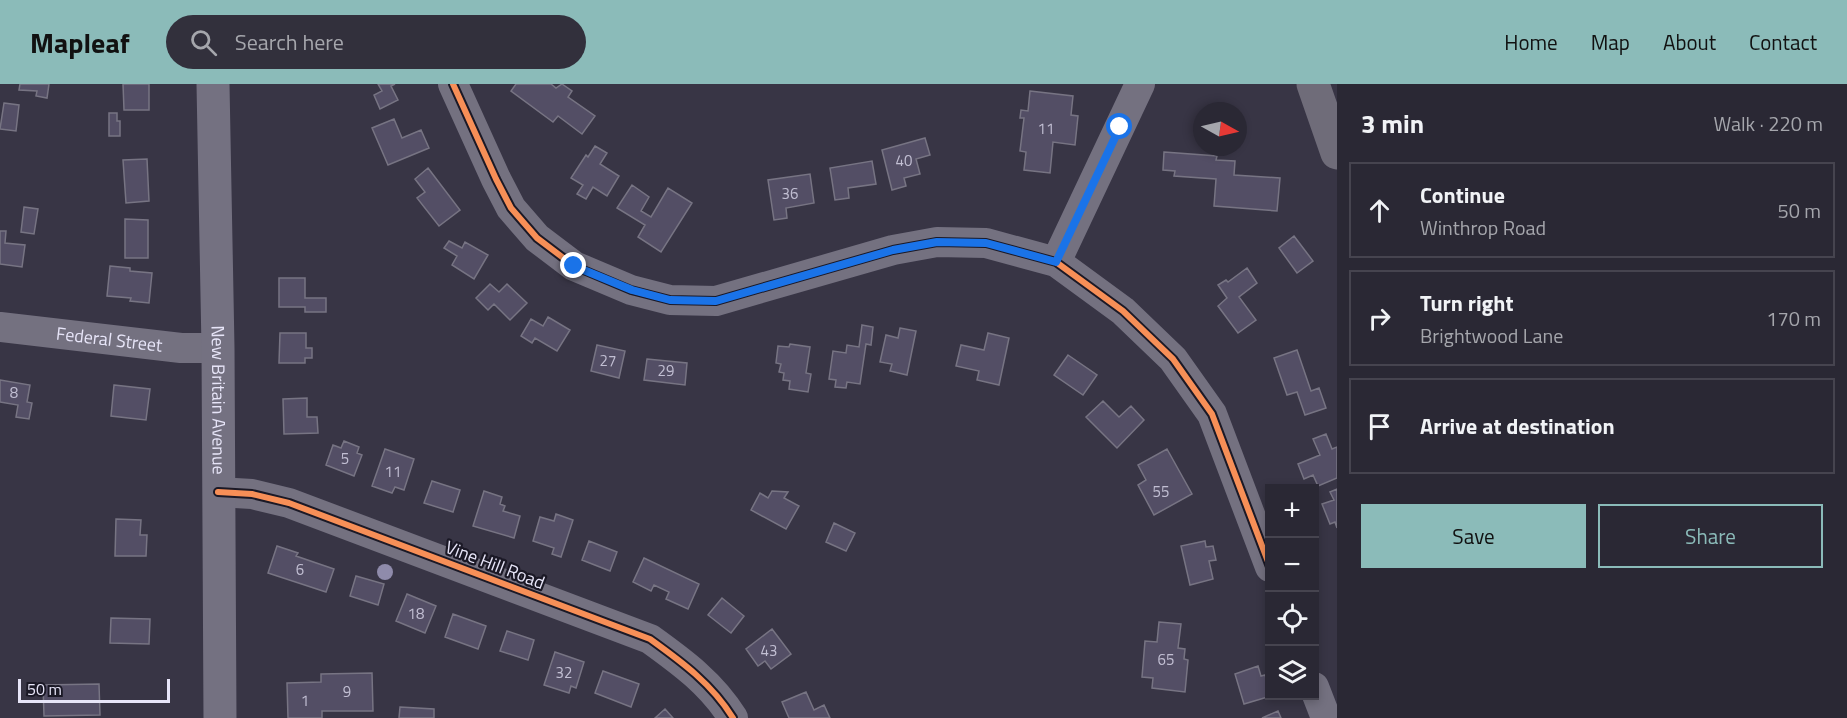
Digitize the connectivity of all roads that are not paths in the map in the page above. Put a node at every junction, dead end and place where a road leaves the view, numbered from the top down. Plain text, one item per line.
1 (213, 84) edge
2 (453, 84) edge
3 (1140, 84) edge
4 (1312, 84) edge
5 (1337, 153) edge
6 (1056, 262) junction
7 (0, 327) edge
8 (218, 348) junction
9 (218, 492) junction
10 (1265, 556) edge
11 (1319, 700) edge
12 (219, 718) edge
13 (733, 718) edge
14 (1326, 718) edge

1 - 8 main road, New Britain Avenue
2 - 6 street
3 - 6 street
4 - 5 highway
6 - 10 street
7 - 8 street, Federal Street
8 - 9 main road, New Britain Avenue
9 - 12 main road, New Britain Avenue
9 - 13 street, Vine Hill Road
11 - 14 street

